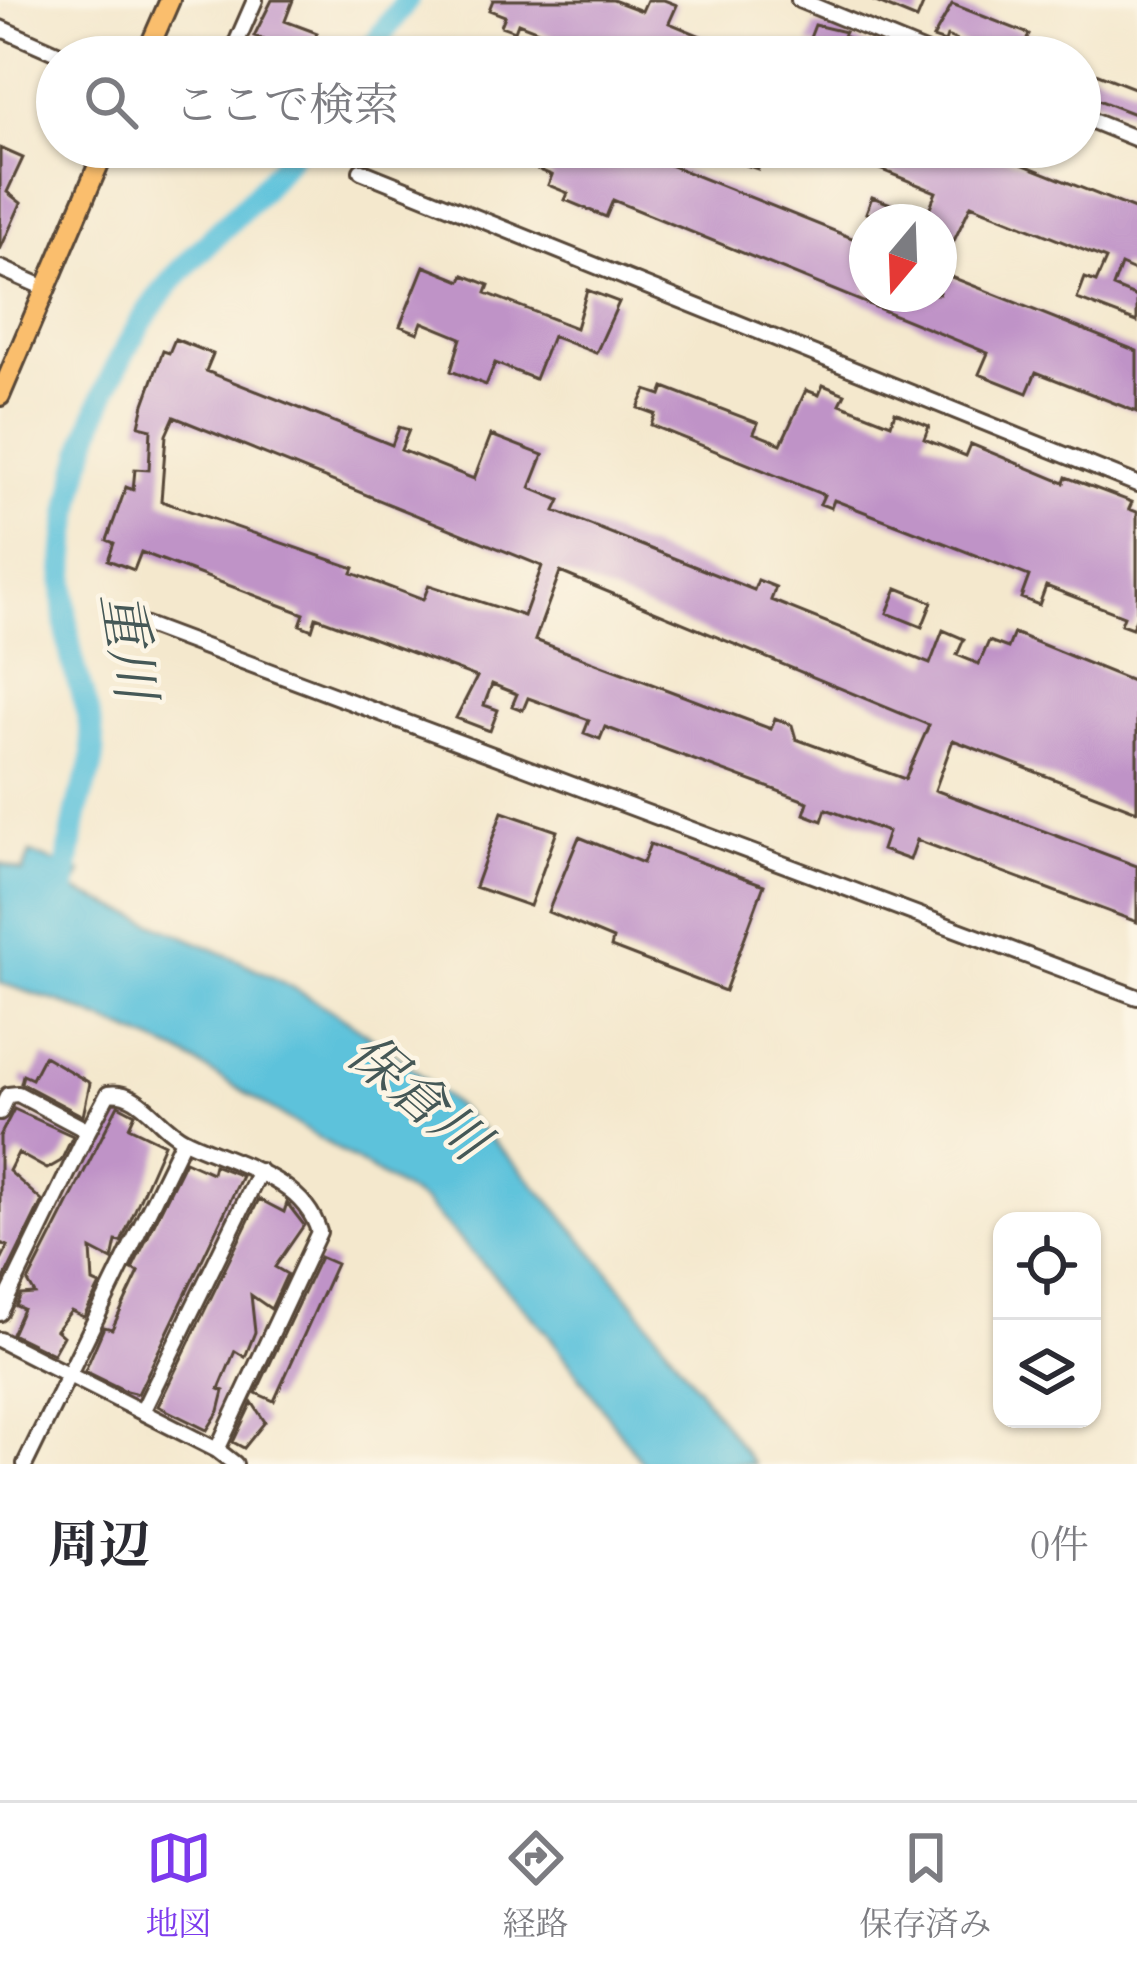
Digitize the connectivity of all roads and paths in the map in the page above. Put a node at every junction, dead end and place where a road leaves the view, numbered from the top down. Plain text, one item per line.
1 (170, 0) edge
2 (255, 0) edge
3 (799, 0) edge
4 (0, 28) edge
5 (155, 36) edge
6 (239, 36) edge
7 (886, 36) edge
8 (36, 44) edge
9 (1101, 125) edge
10 (1137, 140) edge
11 (97, 168) edge
12 (361, 171) dead end
13 (0, 268) edge
14 (43, 287) junction
15 (0, 396) edge
16 (1137, 484) edge
17 (125, 617) dead end
18 (1137, 997) edge
19 (0, 1112) edge
20 (88, 1131) junction
21 (183, 1140) junction
22 (260, 1171) junction
23 (0, 1313) edge
24 (0, 1340) edge
25 (69, 1375) junction
26 (142, 1412) junction
27 (217, 1450) junction
28 (25, 1464) edge
29 (235, 1464) edge

1 - 5 main road
2 - 6 street
3 - 7 street
4 - 8 street
9 - 10 street
11 - 14 main road
12 - 16 street
13 - 14 street
14 - 15 main road
17 - 18 street
19 - 20 street
20 - 21 street
20 - 23 street
21 - 22 street
21 - 25 street
22 - 26 street
22 - 27 street
24 - 25 street
25 - 26 street
25 - 28 street
26 - 27 street
27 - 29 street

